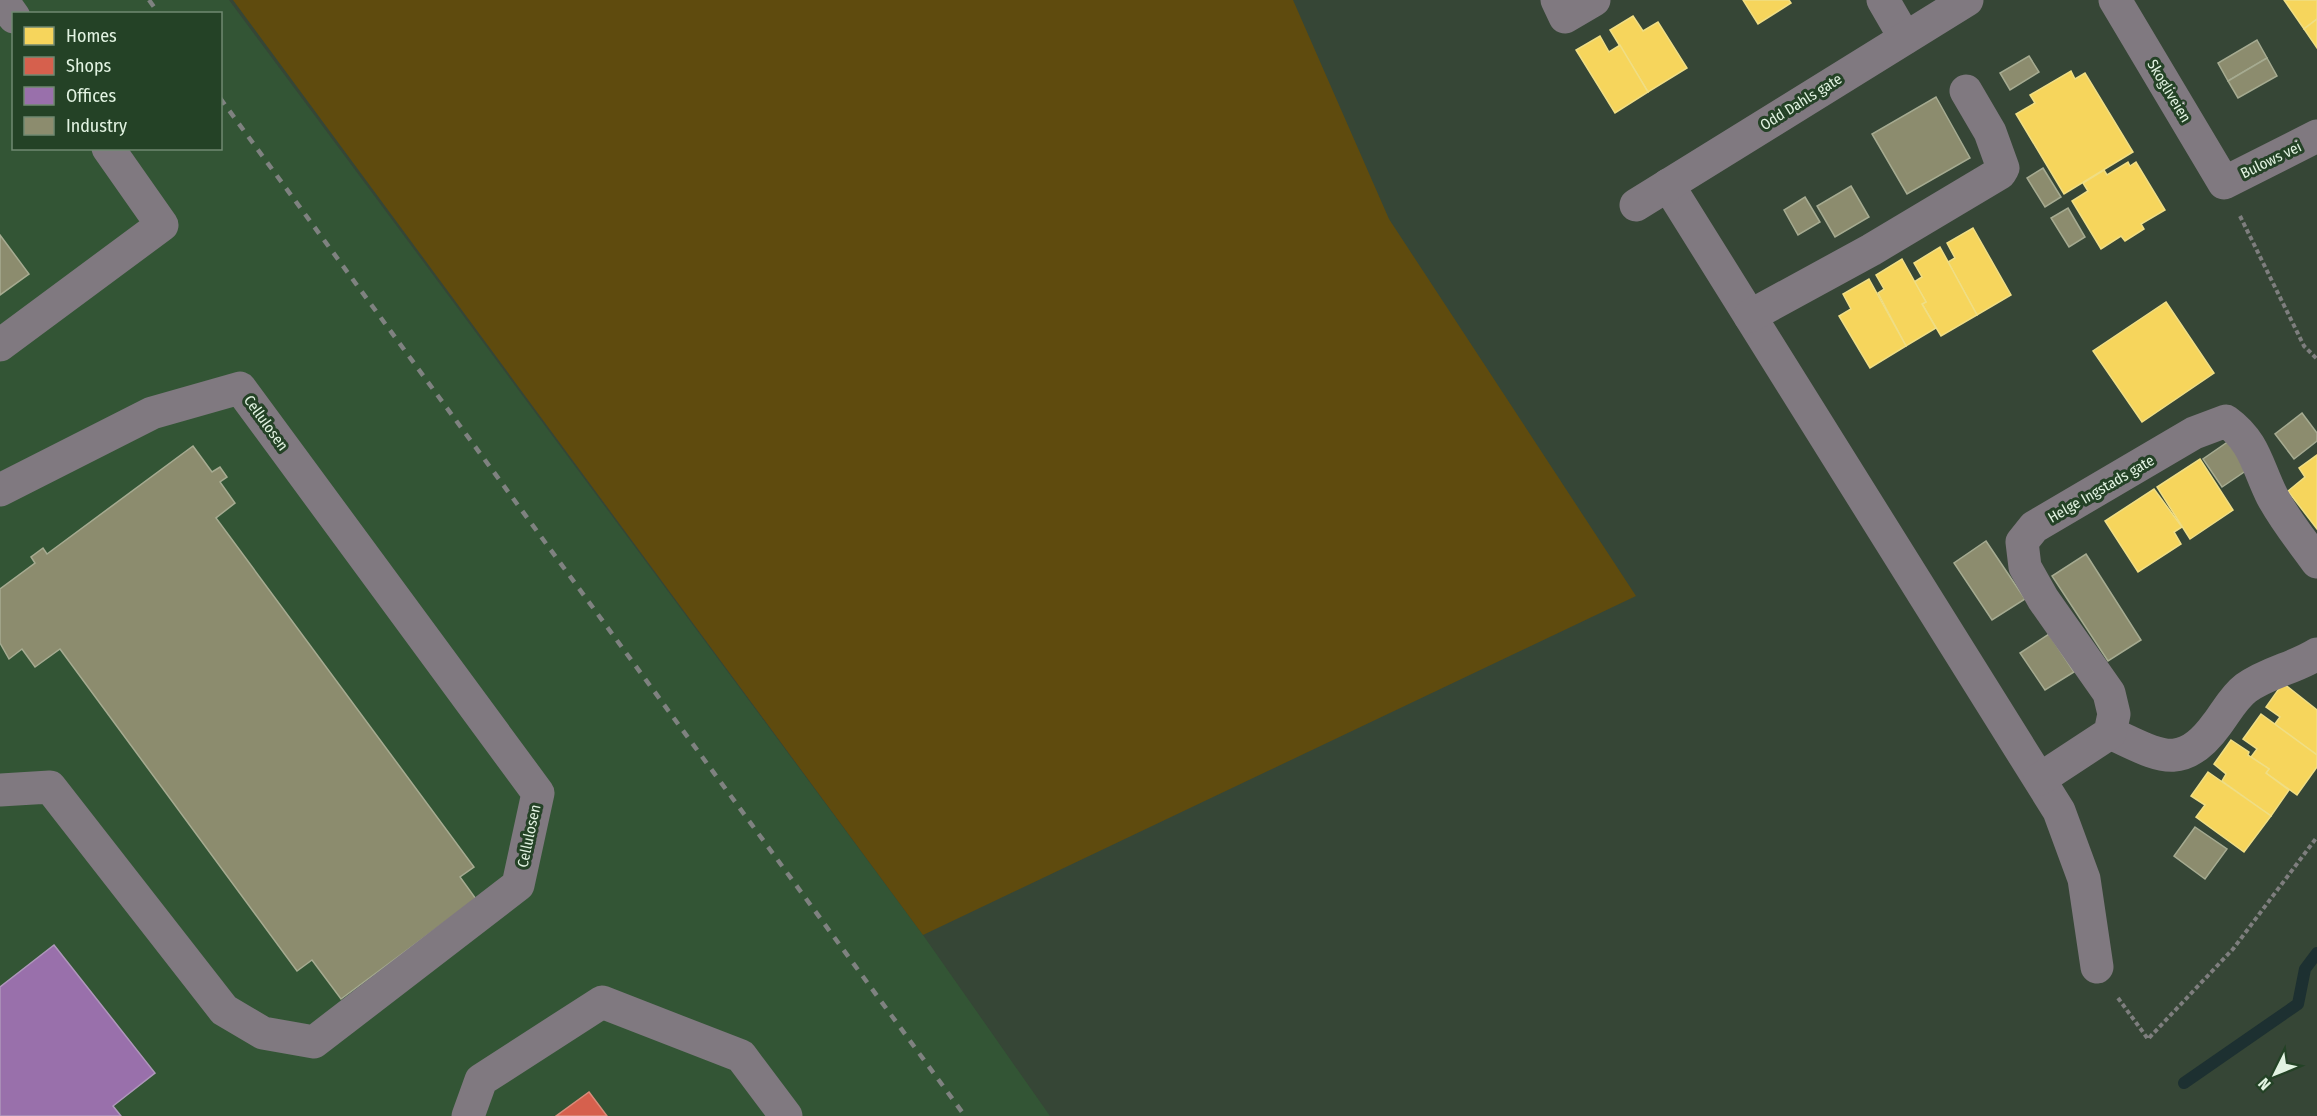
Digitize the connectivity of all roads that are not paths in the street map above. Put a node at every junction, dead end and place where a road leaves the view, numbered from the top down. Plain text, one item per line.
1 (2, 0) edge
2 (1557, 0) edge
3 (1594, 0) edge
4 (1883, 0) edge
5 (1966, 0) edge
6 (2115, 0) edge
7 (12, 14) edge
8 (1905, 38) junction
9 (1966, 91) dead end
10 (2317, 136) edge
11 (109, 150) edge
12 (2224, 183) joint
13 (1668, 185) junction
14 (1636, 205) dead end
15 (1750, 316) junction
16 (0, 345) edge
17 (0, 490) edge
18 (2317, 562) edge
19 (2317, 654) edge
20 (2110, 733) junction
21 (2040, 780) junction
22 (0, 790) edge
23 (2097, 967) road end
24 (468, 1116) edge
25 (786, 1116) edge

1 - 7 street
2 - 3 street
4 - 8 street
5 - 8 street, Odd Dahls gate
6 - 12 street, Skogliveien
8 - 13 street, Odd Dahls gate
9 - 15 street
10 - 12 street, Bulows vei
11 - 16 street
13 - 14 street, Odd Dahls gate
13 - 15 street
15 - 21 street
17 - 22 street, Cellulosen
18 - 20 street, Helge Ingstads gate
19 - 20 street
20 - 21 street
21 - 23 street
24 - 25 street

